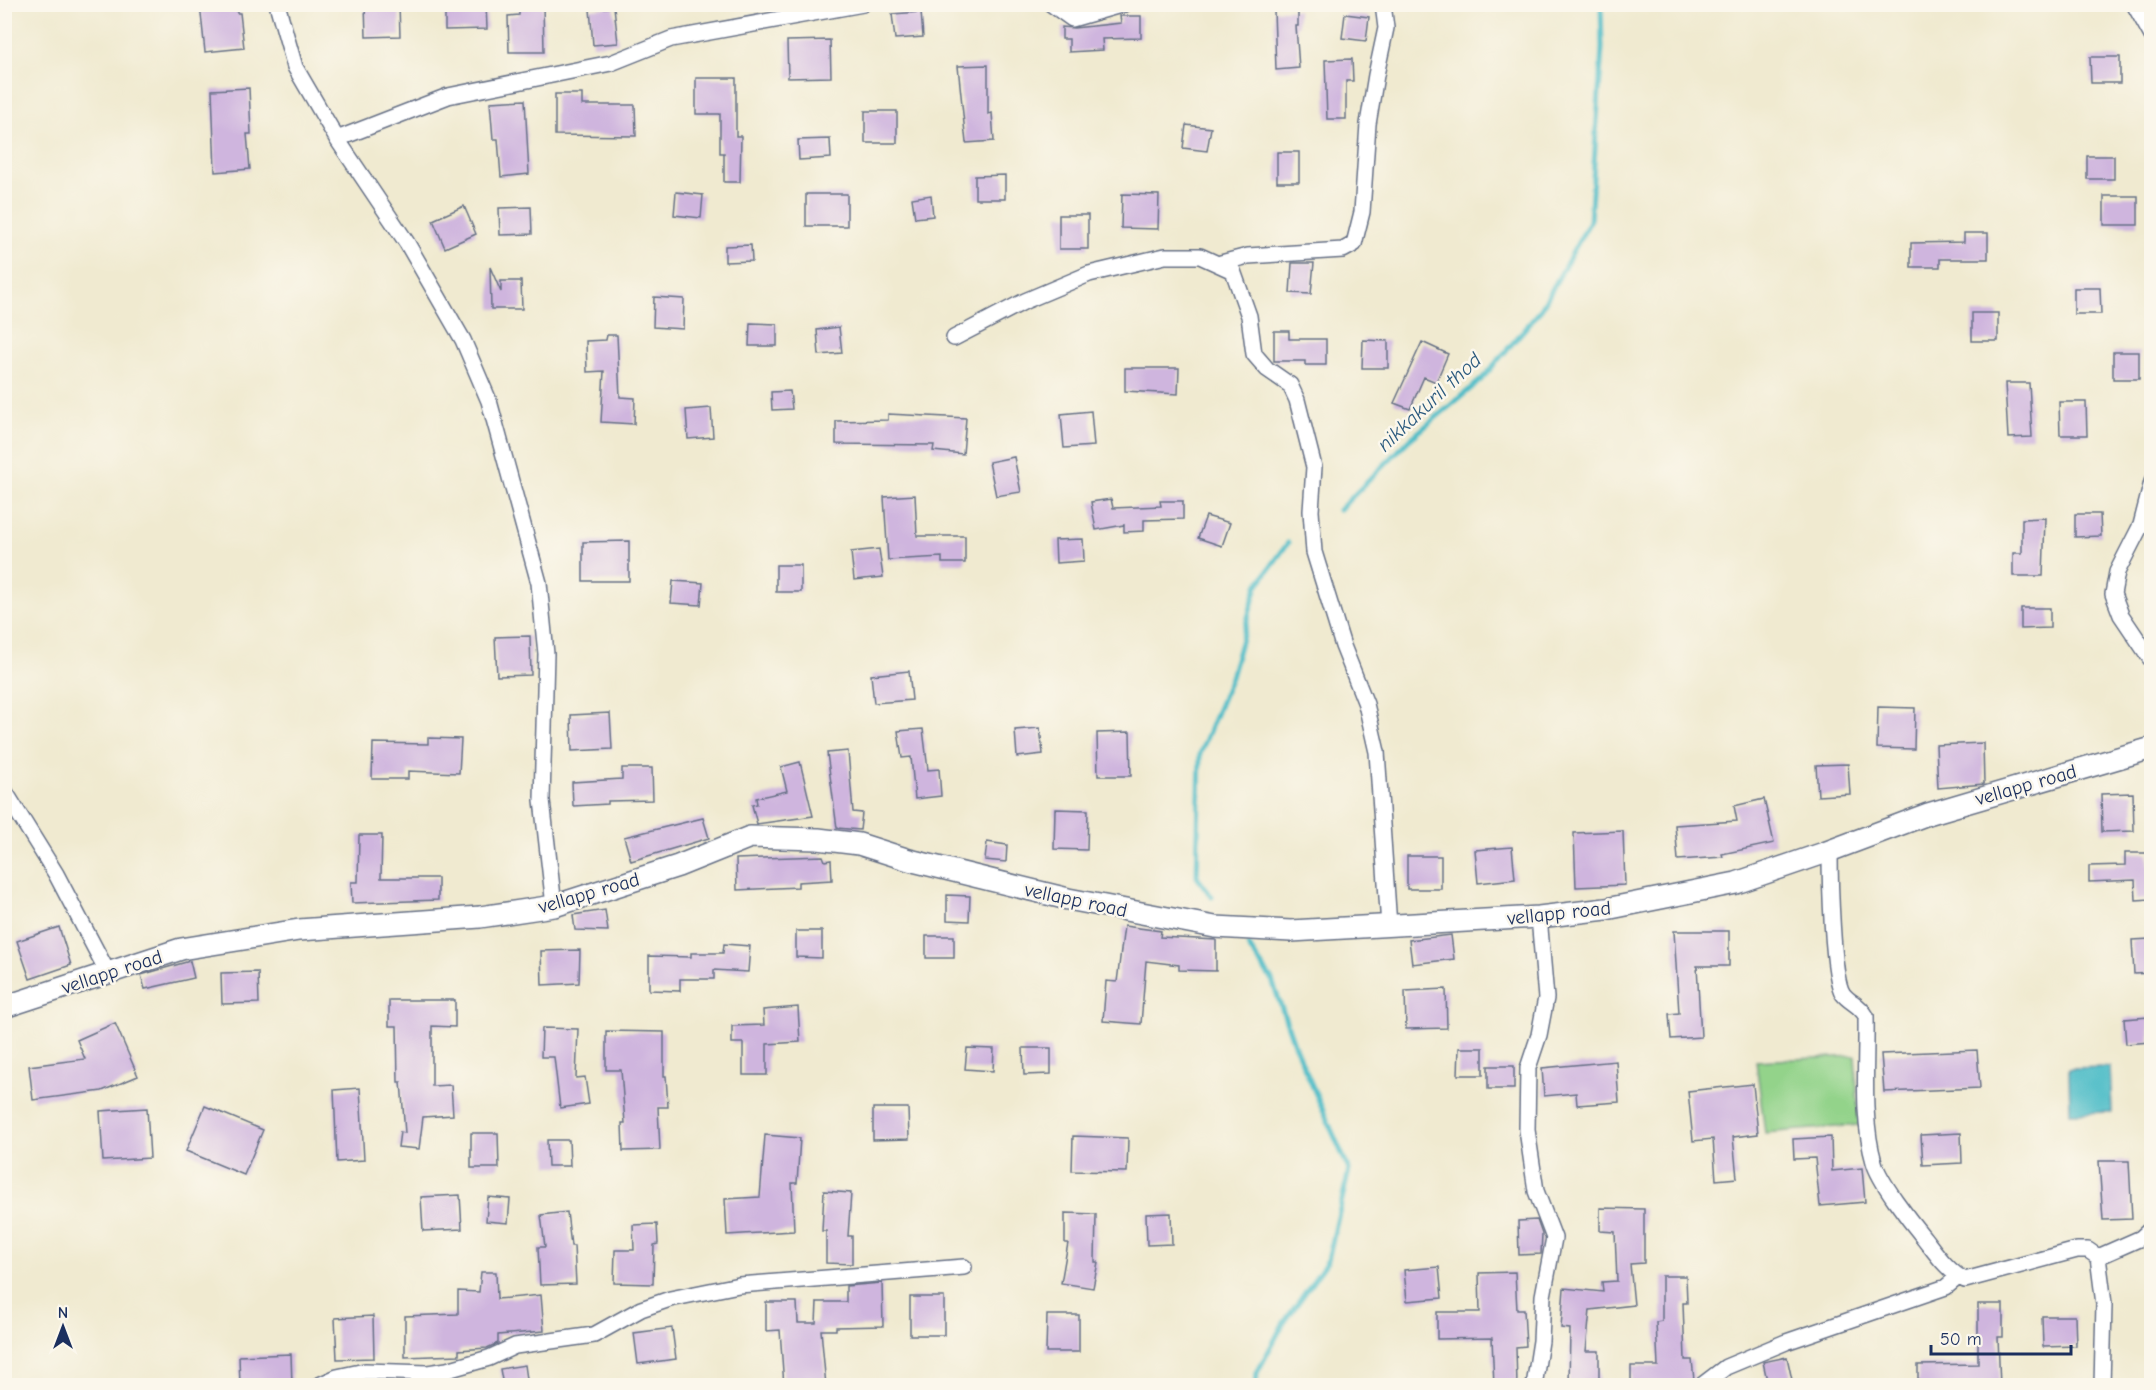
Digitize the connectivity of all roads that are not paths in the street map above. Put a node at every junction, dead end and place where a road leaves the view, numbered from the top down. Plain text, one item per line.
1 (277, 4) edge
2 (863, 4) edge
3 (1051, 4) edge
4 (1124, 4) edge
5 (1383, 4) edge
6 (2134, 4) edge
7 (2151, 36) edge
8 (338, 139) junction
9 (1221, 263) junction
10 (954, 338) dead end
11 (2151, 482) edge
12 (2151, 661) edge
13 (2151, 748) edge
14 (4, 790) edge
15 (1830, 851) junction
16 (554, 906) junction
17 (1539, 917) junction
18 (1389, 926) junction
19 (108, 973) junction
20 (4, 1007) edge
21 (2151, 1228) edge
22 (2098, 1257) junction
23 (964, 1267) dead end
24 (1958, 1277) junction
25 (317, 1386) edge
26 (1534, 1386) edge
27 (1701, 1386) edge
28 (2102, 1386) edge

1 - 8 street
2 - 8 street
3 - 4 street
5 - 9 street
6 - 7 street
8 - 16 street
9 - 10 street
9 - 18 street
11 - 12 street
13 - 15 main road, vellapp road
14 - 19 street
15 - 17 main road, vellapp road
15 - 24 street
16 - 18 main road, vellapp road
16 - 19 main road, vellapp road
17 - 18 main road, vellapp road
17 - 26 street
19 - 20 main road, vellapp road
21 - 22 street
22 - 24 street
22 - 28 street
23 - 25 street
24 - 27 street

